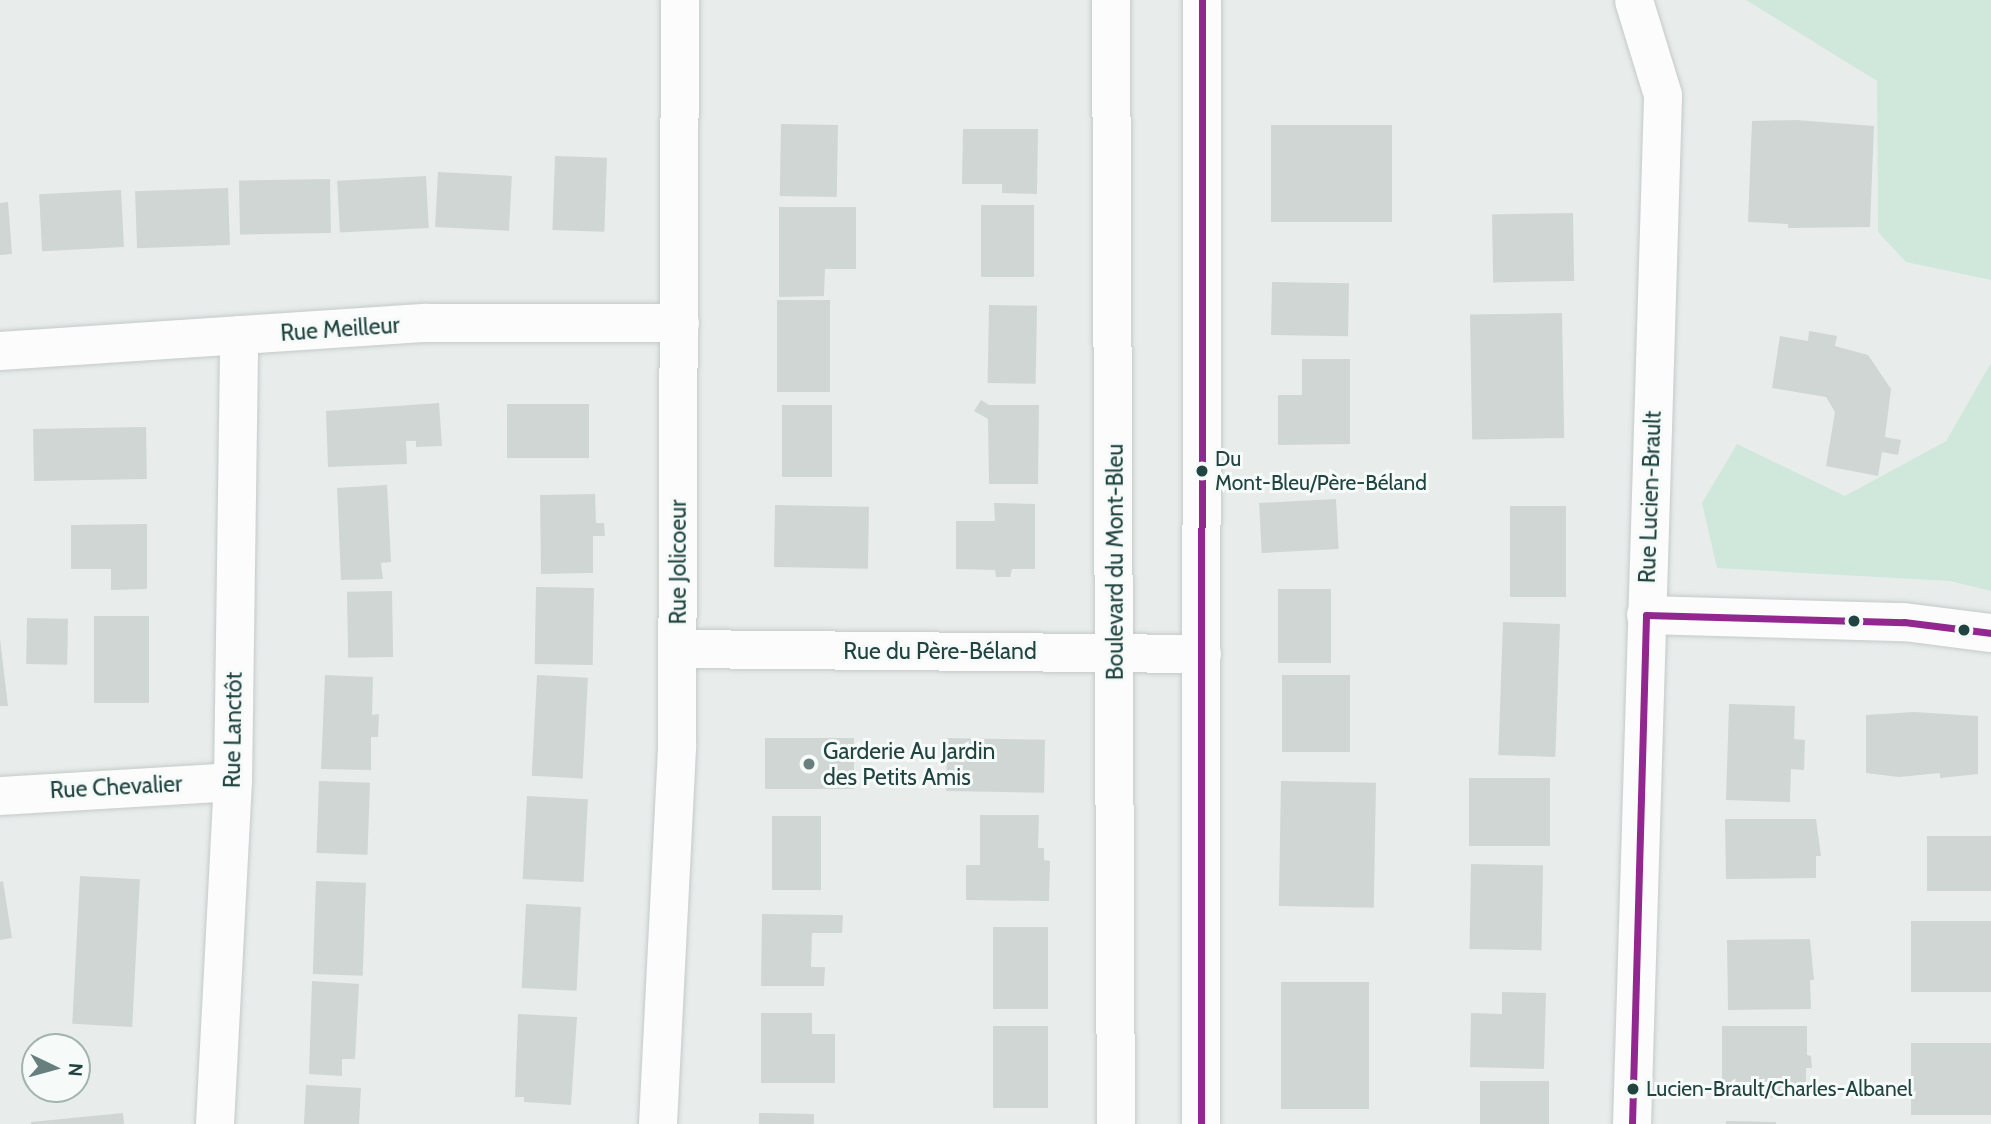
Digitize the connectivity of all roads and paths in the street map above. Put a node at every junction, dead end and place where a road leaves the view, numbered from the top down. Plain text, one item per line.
1 (680, 0) edge
2 (1111, 0) edge
3 (1202, 0) edge
4 (1634, 1) edge
5 (680, 323) junction
6 (239, 335) junction
7 (0, 351) edge
8 (1646, 615) junction
9 (1991, 633) edge
10 (678, 649) junction
11 (1116, 653) junction
12 (1202, 654) junction
13 (233, 782) junction
14 (0, 796) edge
15 (215, 1124) edge
16 (658, 1124) edge
17 (1116, 1124) edge
18 (1202, 1124) edge
19 (1632, 1124) edge

1 - 5 street, Rue Jolicoeur
2 - 11 street, Boulevard du Mont-Bleu
3 - 12 street
4 - 8 street, Rue Lucien-Brault
5 - 6 street, Rue Meilleur
5 - 10 street, Rue Jolicoeur
6 - 7 street, Rue Meilleur
6 - 13 street, Rue Lanctôt
8 - 9 street
8 - 19 street, Rue Lucien-Brault
10 - 11 street, Rue du Père-Béland
10 - 16 street, Rue Jolicoeur
11 - 12 street, Rue du Père-Béland
11 - 17 street, Boulevard du Mont-Bleu
12 - 18 street
13 - 14 street, Rue Chevalier
13 - 15 street, Rue Lanctôt

